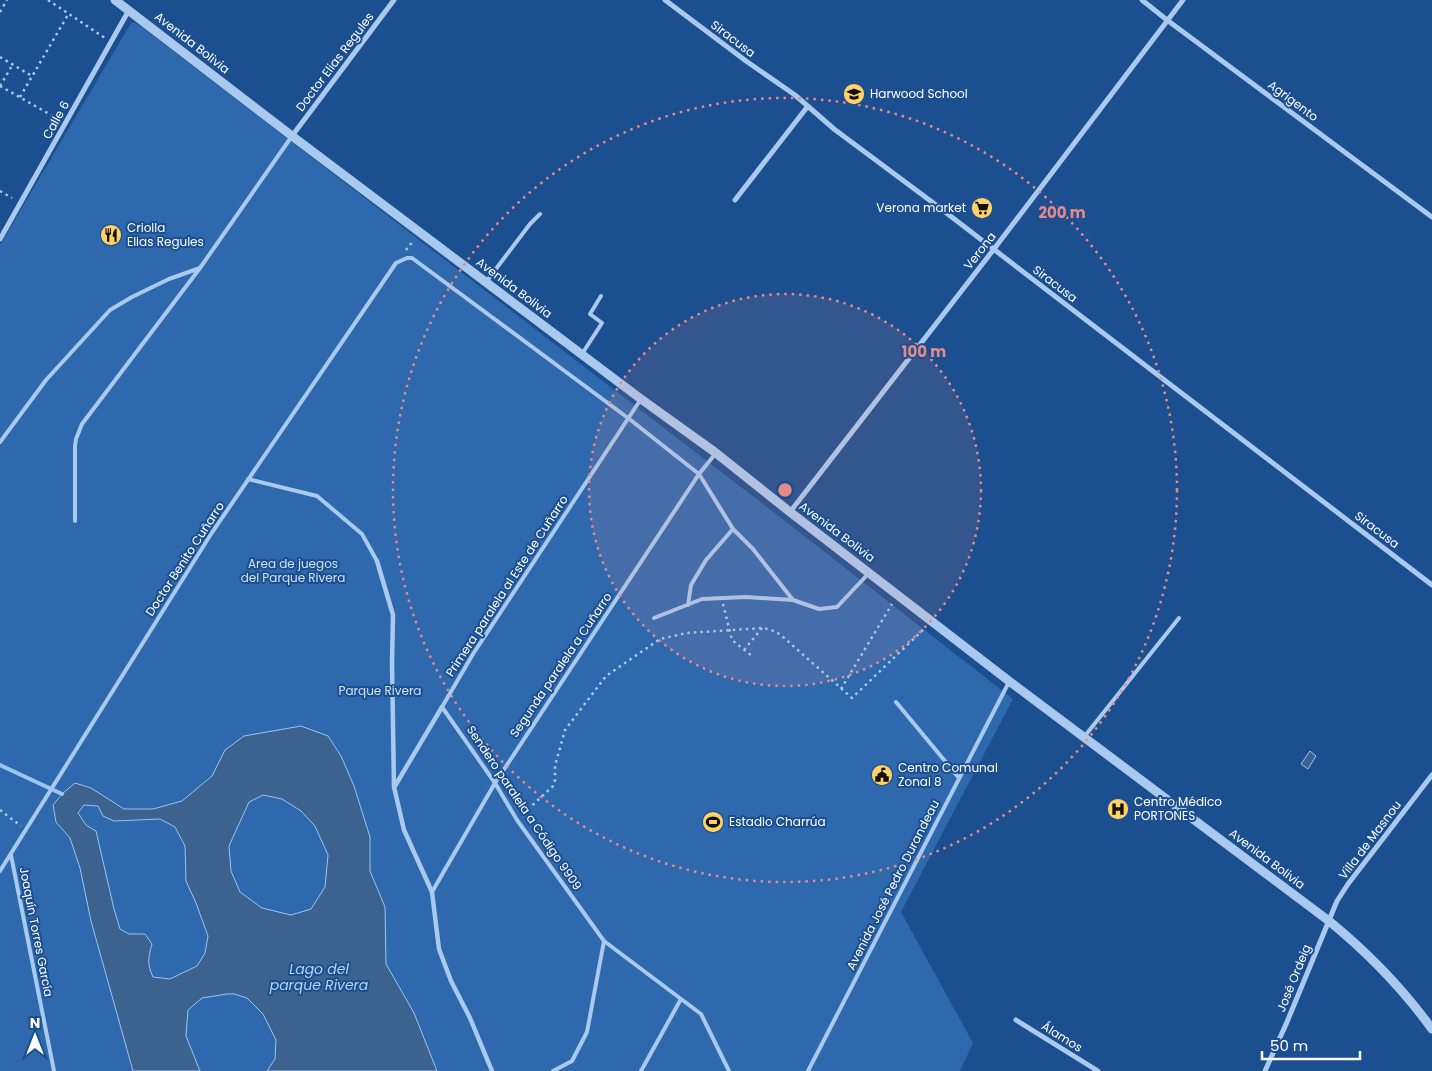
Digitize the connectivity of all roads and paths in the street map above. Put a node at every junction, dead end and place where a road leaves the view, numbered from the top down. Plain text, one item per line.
1 (7, 0) edge
2 (48, 0) edge
3 (115, 0) edge
4 (394, 0) edge
5 (665, 0) edge
6 (1142, 0) edge
7 (1183, 0) edge
8 (128, 10) junction
9 (0, 12) edge
10 (68, 13) junction
11 (1167, 20) junction
12 (105, 38) dead end
13 (0, 57) edge
14 (13, 64) junction
15 (32, 76) junction
16 (0, 86) edge
17 (20, 97) junction
18 (808, 106) junction
19 (58, 119) dead end
20 (292, 136) junction
21 (0, 191) edge
22 (735, 200) dead end
23 (8, 205) dead end
24 (540, 214) dead end
25 (1432, 217) edge
26 (420, 232) junction
27 (0, 239) edge
28 (994, 249) junction
29 (396, 263) junction
30 (200, 268) junction
31 (486, 282) junction
32 (601, 296) dead end
33 (582, 354) junction
34 (641, 399) junction
35 (628, 418) junction
36 (0, 442) edge
37 (716, 454) junction
38 (700, 474) junction
39 (248, 478) junction
40 (790, 512) junction
41 (76, 521) dead end
42 (733, 529) junction
43 (377, 561) joint
44 (869, 572) junction
45 (1432, 585) edge
46 (898, 595) junction
47 (721, 598) junction
48 (793, 600) junction
49 (688, 605) junction
50 (654, 618) dead end
51 (1179, 618) dead end
52 (932, 621) junction
53 (762, 628) junction
54 (729, 630) junction
55 (744, 650) junction
56 (752, 656) dead end
57 (1009, 681) junction
58 (841, 689) junction
59 (896, 702) dead end
60 (442, 707) junction
61 (1084, 737) junction
62 (1432, 775) edge
63 (960, 778) junction
64 (495, 783) junction
65 (394, 787) junction
66 (0, 810) edge
67 (517, 820) junction
68 (26, 830) junction
69 (11, 855) junction
70 (0, 871) edge
71 (432, 892) junction
72 (1329, 921) junction
73 (604, 941) junction
74 (681, 999) junction
75 (1016, 1020) dead end
76 (1432, 1029) edge
77 (54, 1071) edge
78 (492, 1071) edge
79 (554, 1071) edge
80 (641, 1071) edge
81 (728, 1071) edge
82 (808, 1071) edge
83 (1098, 1071) edge
84 (1266, 1071) edge

1 - 9 path
2 - 10 path
3 - 8 street, Avenida Bolivia
4 - 20 street, Doctor Elias Regules
5 - 18 street, Siracusa
6 - 11 street, Agrigento
7 - 11 street, Verona
8 - 20 street, Avenida Bolivia
8 - 27 street, Calle 6
10 - 12 path
10 - 15 path
11 - 25 street, Agrigento
11 - 28 street, Verona
13 - 14 path
14 - 15 path
14 - 16 path
15 - 17 path
16 - 17 path
17 - 19 path
18 - 22 street
18 - 28 street, Siracusa
20 - 26 street, Avenida Bolivia
20 - 30 lane
21 - 23 path
24 - 31 lane
26 - 29 path
26 - 31 street, Avenida Bolivia
28 - 40 street, Verona
28 - 45 street, Siracusa
29 - 35 lane
29 - 39 lane, Doctor Benito Cuñarro
30 - 36 lane
30 - 41 lane
31 - 33 street, Avenida Bolivia
32 - 33 lane
33 - 34 street, Avenida Bolivia
34 - 35 lane, Primera paralela al Este de Cuñarro
34 - 37 street, Avenida Bolivia
35 - 38 lane
35 - 60 lane, Primera paralela al Este de Cuñarro
37 - 38 lane, Segunda paralela a Cuñarro
37 - 40 street, Avenida Bolivia
38 - 42 lane
38 - 64 lane, Segunda paralela a Cuñarro
39 - 43 lane
39 - 68 lane, Doctor Benito Cuñarro
40 - 44 street, Avenida Bolivia
42 - 48 lane
42 - 49 lane
43 - 65 street
44 - 46 street, Avenida Bolivia
44 - 48 lane
46 - 52 street, Avenida Bolivia
46 - 58 path
47 - 48 lane
47 - 49 lane
47 - 54 path
49 - 50 lane
51 - 61 lane
52 - 57 street, Avenida Bolivia
52 - 58 path
53 - 54 path
53 - 55 path
53 - 58 path
54 - 55 path
54 - 67 path
55 - 56 path
57 - 61 street, Avenida Bolivia
57 - 63 lane, Avenida José Pedro Durandeau
59 - 63 lane
60 - 64 lane, Sendero paralela a Código 9909
60 - 65 street, Primera paralela al Este de Cuñarro
61 - 72 street, Avenida Bolivia
62 - 72 street, Villa de Masnou
63 - 82 lane, Avenida José Pedro Durandeau
64 - 67 lane, Sendero paralela a Código 9909
64 - 71 lane, Segunda paralela a Cuñarro
65 - 71 street
66 - 68 path
67 - 73 lane, Sendero paralela a Código 9909
68 - 69 lane, Doctor Benito Cuñarro
69 - 70 lane, Doctor Benito Cuñarro
69 - 77 lane, Joaquín Torres García
71 - 78 street
72 - 76 street, Avenida Bolivia
72 - 84 street, José Ordeig
73 - 74 lane, Sendero paralela a Código 9909
73 - 79 lane
74 - 80 lane
74 - 81 lane, Sendero paralela a Código 9909
75 - 83 street, Álamos

